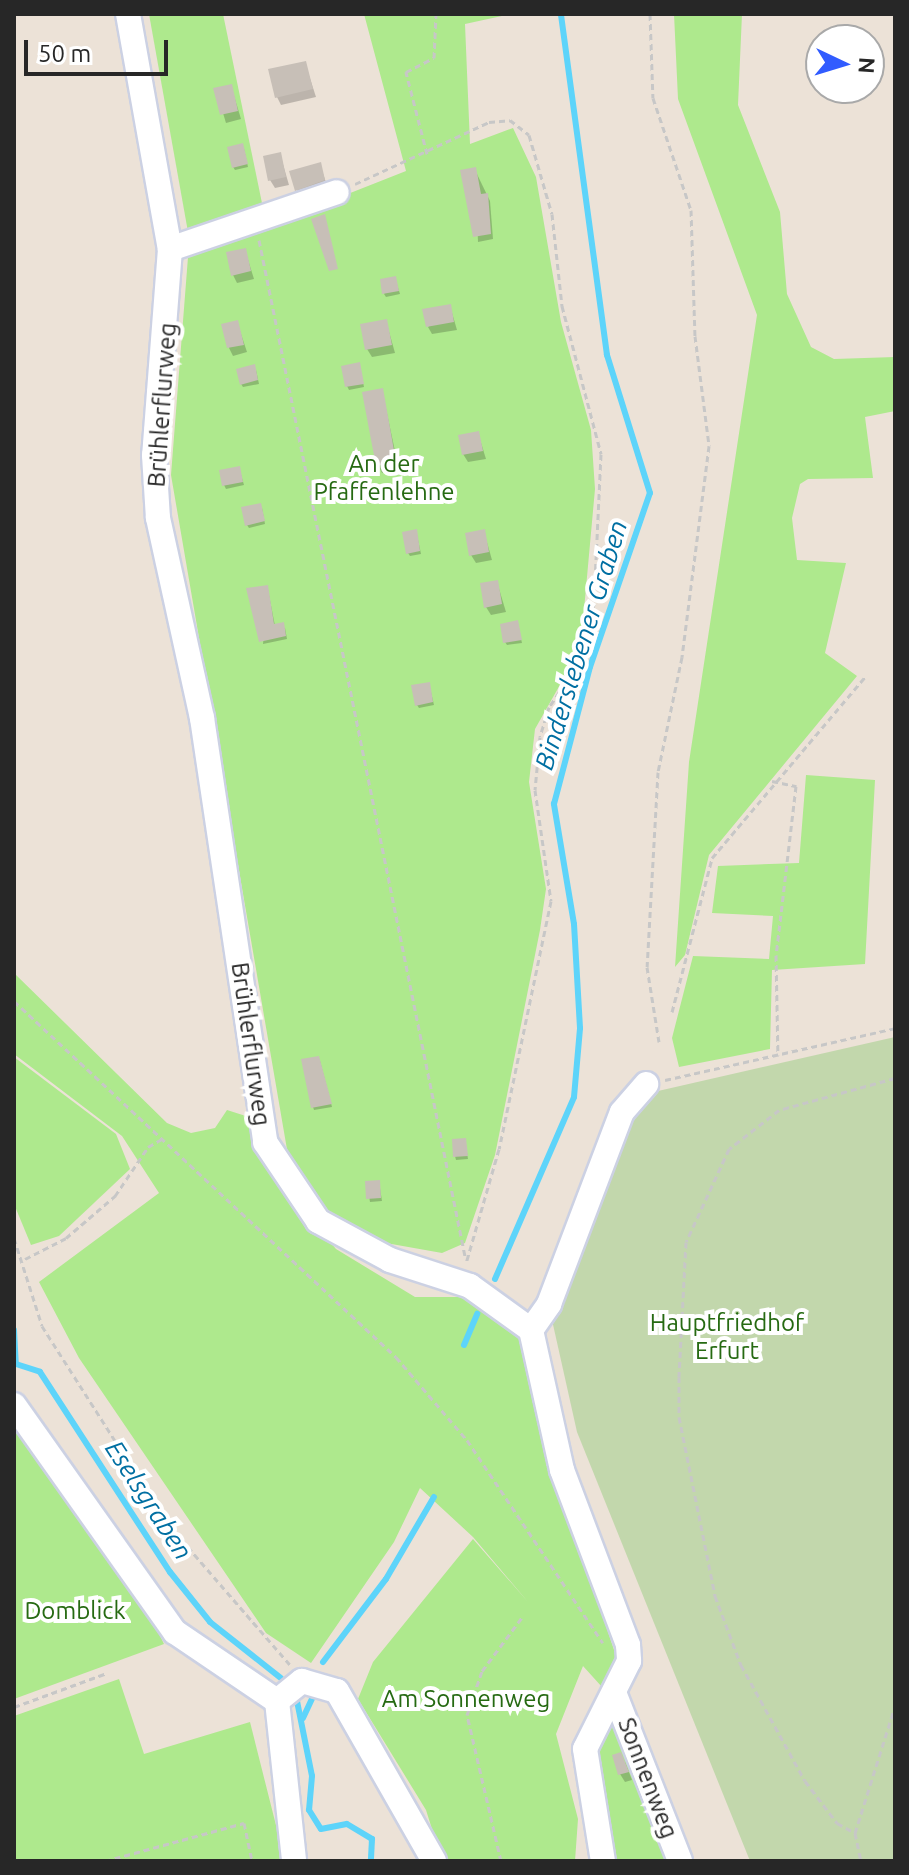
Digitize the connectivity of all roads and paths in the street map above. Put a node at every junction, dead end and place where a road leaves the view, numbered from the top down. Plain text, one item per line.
1 (128, 14) edge
2 (436, 14) edge
3 (650, 14) edge
4 (427, 154) junction
5 (337, 192) joint
6 (255, 221) junction
7 (170, 249) junction
8 (865, 677) dead end
9 (772, 781) junction
10 (14, 1001) edge
11 (672, 1012) dead end
12 (895, 1028) edge
13 (659, 1042) dead end
14 (778, 1055) junction
15 (895, 1078) edge
16 (646, 1084) joint
17 (162, 1139) junction
18 (14, 1238) edge
19 (465, 1256) junction
20 (25, 1259) junction
21 (470, 1286) junction
22 (531, 1330) junction
23 (14, 1405) edge
24 (523, 1616) dead end
25 (107, 1673) dead end
26 (302, 1681) junction
27 (618, 1685) junction
28 (277, 1701) junction
29 (895, 1706) edge
30 (14, 1707) edge
31 (855, 1833) junction
32 (105, 1861) edge
33 (252, 1861) edge
34 (294, 1861) edge
35 (434, 1861) edge
36 (501, 1861) edge
37 (603, 1861) edge
38 (680, 1861) edge
39 (861, 1861) edge

1 - 7 street, Brühlerflurweg
2 - 4 path
3 - 13 path
4 - 5 path
4 - 19 path
5 - 6 street
6 - 7 street
6 - 19 path
7 - 21 street, Brühlerflurweg
8 - 9 path
9 - 11 path
9 - 14 path
10 - 17 path
12 - 14 path
14 - 16 path
15 - 31 path
16 - 22 street
17 - 20 path
17 - 27 path
18 - 20 path
19 - 21 path
20 - 26 path
21 - 22 street, Brühlerflurweg
22 - 27 street
23 - 28 street
24 - 36 path
25 - 30 path
26 - 28 street
26 - 35 street
27 - 37 street
27 - 38 street, Sonnenweg
28 - 34 street
29 - 31 path
31 - 39 path
32 - 33 path

